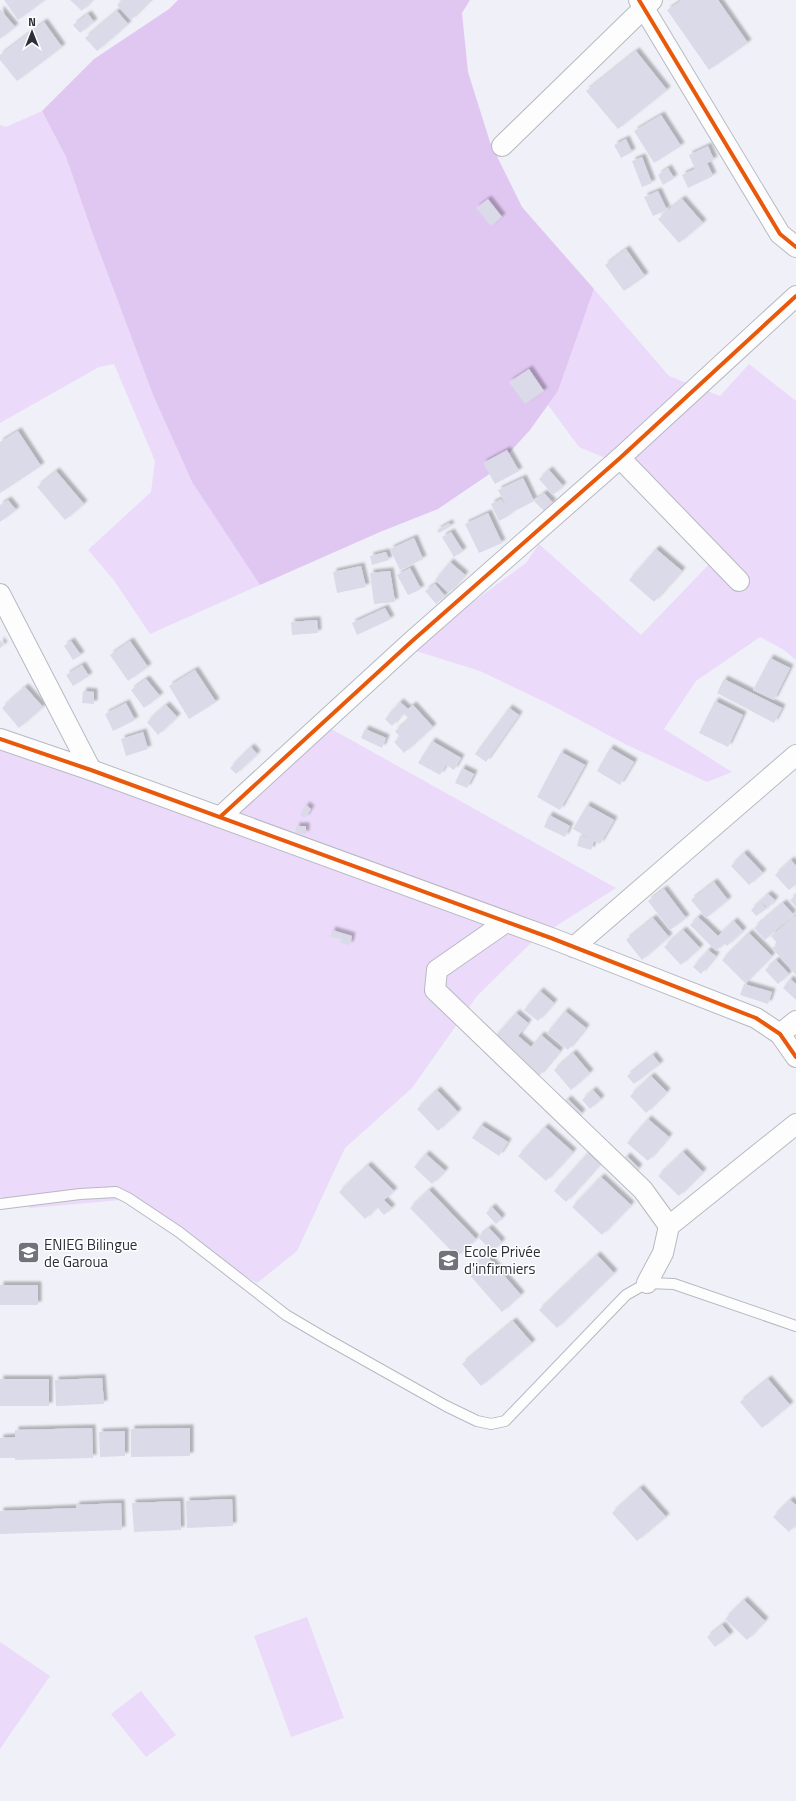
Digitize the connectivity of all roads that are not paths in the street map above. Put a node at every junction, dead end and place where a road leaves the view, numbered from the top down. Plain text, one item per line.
1 (645, 3) edge
2 (502, 146) dead end
3 (796, 247) edge
4 (796, 296) edge
5 (620, 458) junction
6 (739, 582) dead end
7 (0, 594) edge
8 (0, 739) edge
9 (796, 755) edge
10 (91, 770) junction
11 (220, 817) junction
12 (506, 922) junction
13 (574, 947) junction
14 (796, 1021) edge
15 (780, 1034) junction
16 (796, 1057) edge
17 (796, 1124) edge
18 (0, 1204) edge
19 (669, 1226) junction
20 (647, 1283) junction
21 (796, 1326) edge

1 - 2 street
1 - 3 street
4 - 5 street
5 - 6 street
5 - 11 street
7 - 10 street
8 - 10 street
9 - 13 street
10 - 11 street
11 - 12 street
12 - 13 street
12 - 19 street
13 - 15 street
14 - 15 street
15 - 16 street
17 - 19 street
18 - 20 lane
19 - 20 street
20 - 21 lane

